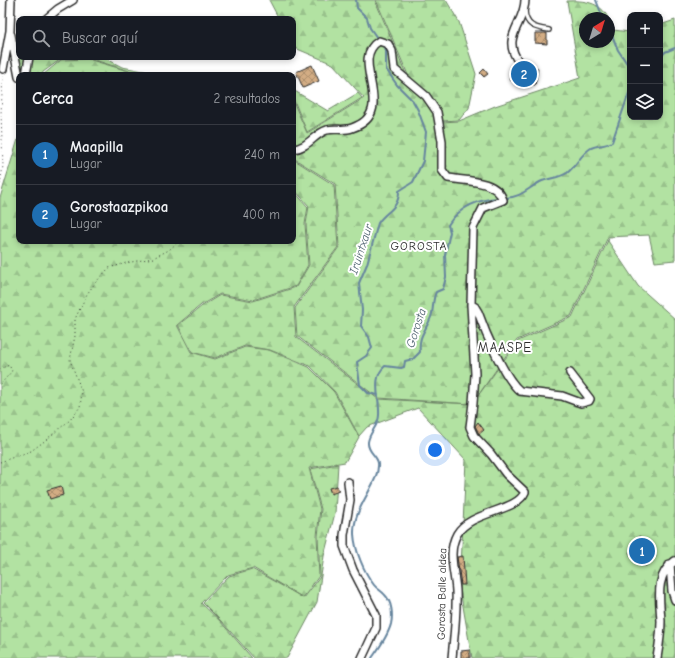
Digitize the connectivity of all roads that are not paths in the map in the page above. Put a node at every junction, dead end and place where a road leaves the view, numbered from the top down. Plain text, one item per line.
1 (11, 0) edge
2 (73, 0) edge
3 (525, 3) edge
4 (50, 16) edge
5 (549, 30) dead end
6 (10, 31) junction
7 (29, 60) edge
8 (519, 62) dead end
9 (3, 69) road end
10 (18, 72) edge
11 (27, 72) edge
12 (296, 148) edge
13 (470, 305) junction
14 (570, 373) dead end
15 (348, 482) dead end
16 (673, 563) edge
17 (675, 600) edge
18 (362, 658) edge
19 (452, 658) edge
20 (657, 658) edge

1 - 6 street
2 - 4 street
3 - 5 lane
3 - 8 street
6 - 9 street
6 - 10 street
7 - 11 street
12 - 13 street, Gorosta Balle aldea
13 - 14 street
13 - 19 street, Gorosta Balle aldea
15 - 18 street
16 - 17 street
16 - 20 street

